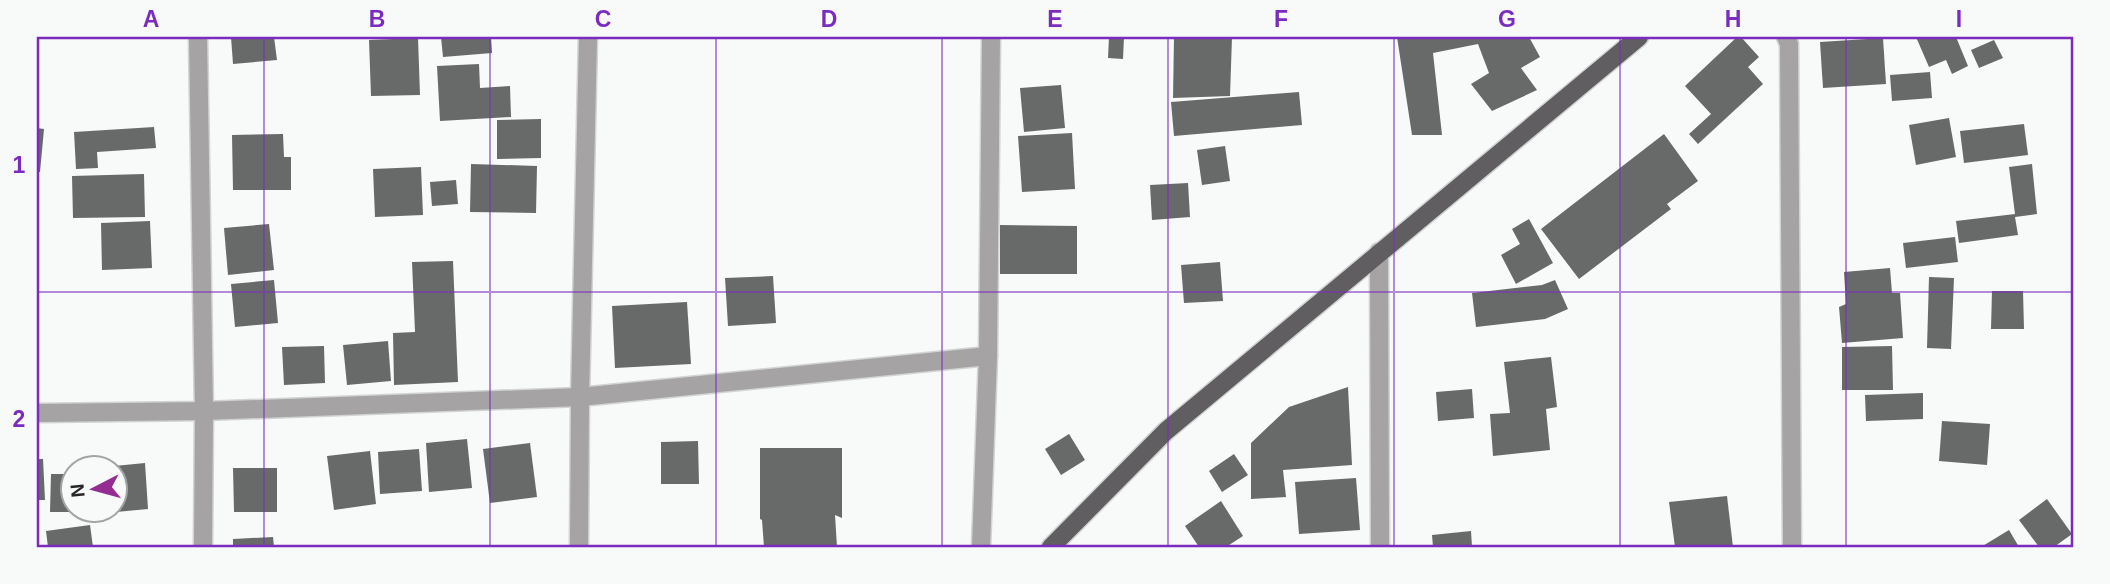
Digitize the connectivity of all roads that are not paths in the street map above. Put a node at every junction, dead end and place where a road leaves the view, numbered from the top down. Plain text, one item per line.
1 (198, 37) edge
2 (588, 37) edge
3 (990, 37) edge
4 (1639, 37) edge
5 (1786, 37) edge
6 (1379, 252) junction
7 (988, 356) junction
8 (580, 397) junction
9 (204, 411) junction
10 (37, 413) edge
11 (203, 547) edge
12 (579, 547) edge
13 (981, 547) edge
14 (1051, 547) edge
15 (1380, 547) edge
16 (1792, 547) edge

1 - 9 street
2 - 8 street
3 - 7 street
4 - 6 main road
5 - 16 street
6 - 14 main road
6 - 15 street
7 - 8 street
7 - 13 street
8 - 9 street
8 - 12 street
9 - 10 street
9 - 11 street

